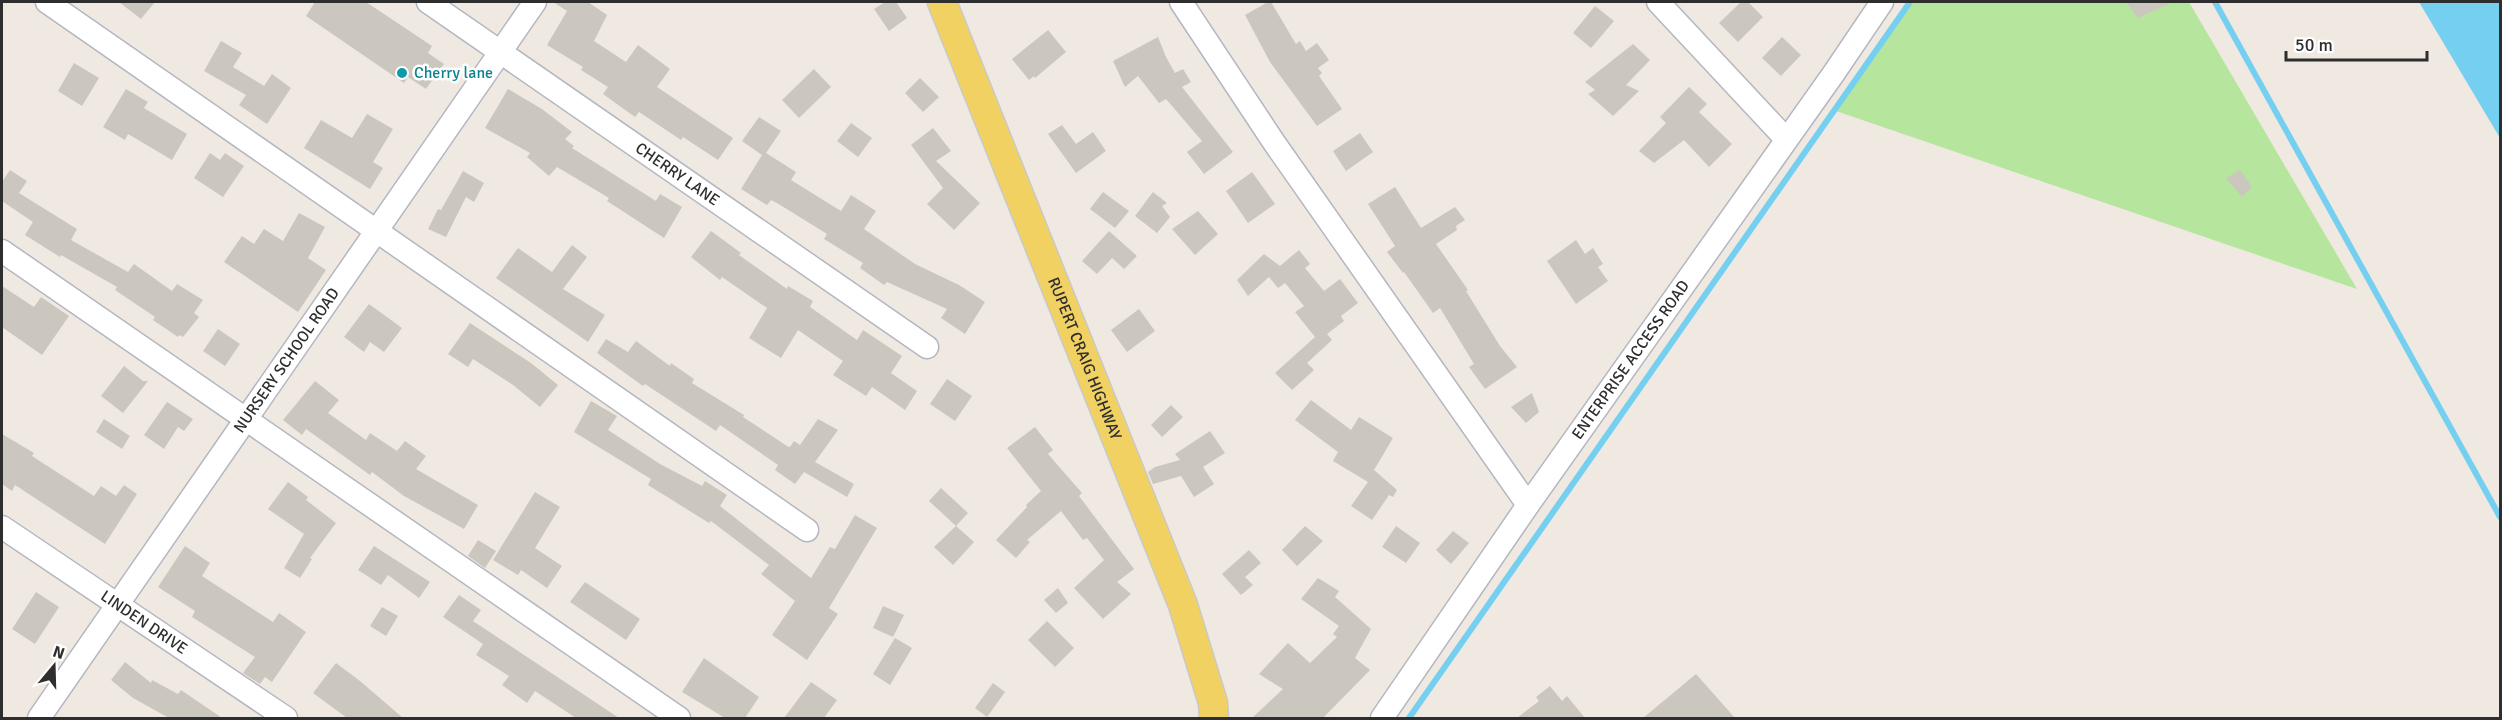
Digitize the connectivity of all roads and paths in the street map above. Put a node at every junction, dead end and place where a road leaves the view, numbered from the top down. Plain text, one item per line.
1 (47, 2) edge
2 (429, 2) edge
3 (535, 2) edge
4 (942, 2) edge
5 (1181, 2) edge
6 (1658, 2) edge
7 (1882, 2) edge
8 (500, 51) junction
9 (1786, 139) junction
10 (376, 231) junction
11 (2, 251) edge
12 (927, 347) dead end
13 (246, 420) junction
14 (1528, 505) junction
15 (2, 526) edge
16 (807, 530) dead end
17 (117, 606) junction
18 (39, 718) edge
19 (286, 718) edge
20 (680, 718) edge
21 (1214, 718) edge
22 (1382, 718) edge

1 - 10 street
2 - 8 street, CHERRY LANE
3 - 8 street, NURSERY SCHOOL ROAD
4 - 21 main road, RUPERT CRAIG HIGHWAY
5 - 14 street
6 - 9 street
7 - 9 street, ENTERPRISE ACCESS ROAD
8 - 10 street, NURSERY SCHOOL ROAD
8 - 12 street, CHERRY LANE
9 - 14 street, ENTERPRISE ACCESS ROAD
10 - 13 street, NURSERY SCHOOL ROAD
10 - 16 street
11 - 13 street
13 - 17 street, NURSERY SCHOOL ROAD
13 - 20 street
14 - 22 street, ENTERPRISE ACCESS ROAD
15 - 17 street, LINDEN DRIVE
17 - 18 street, NURSERY SCHOOL ROAD
17 - 19 street, LINDEN DRIVE

